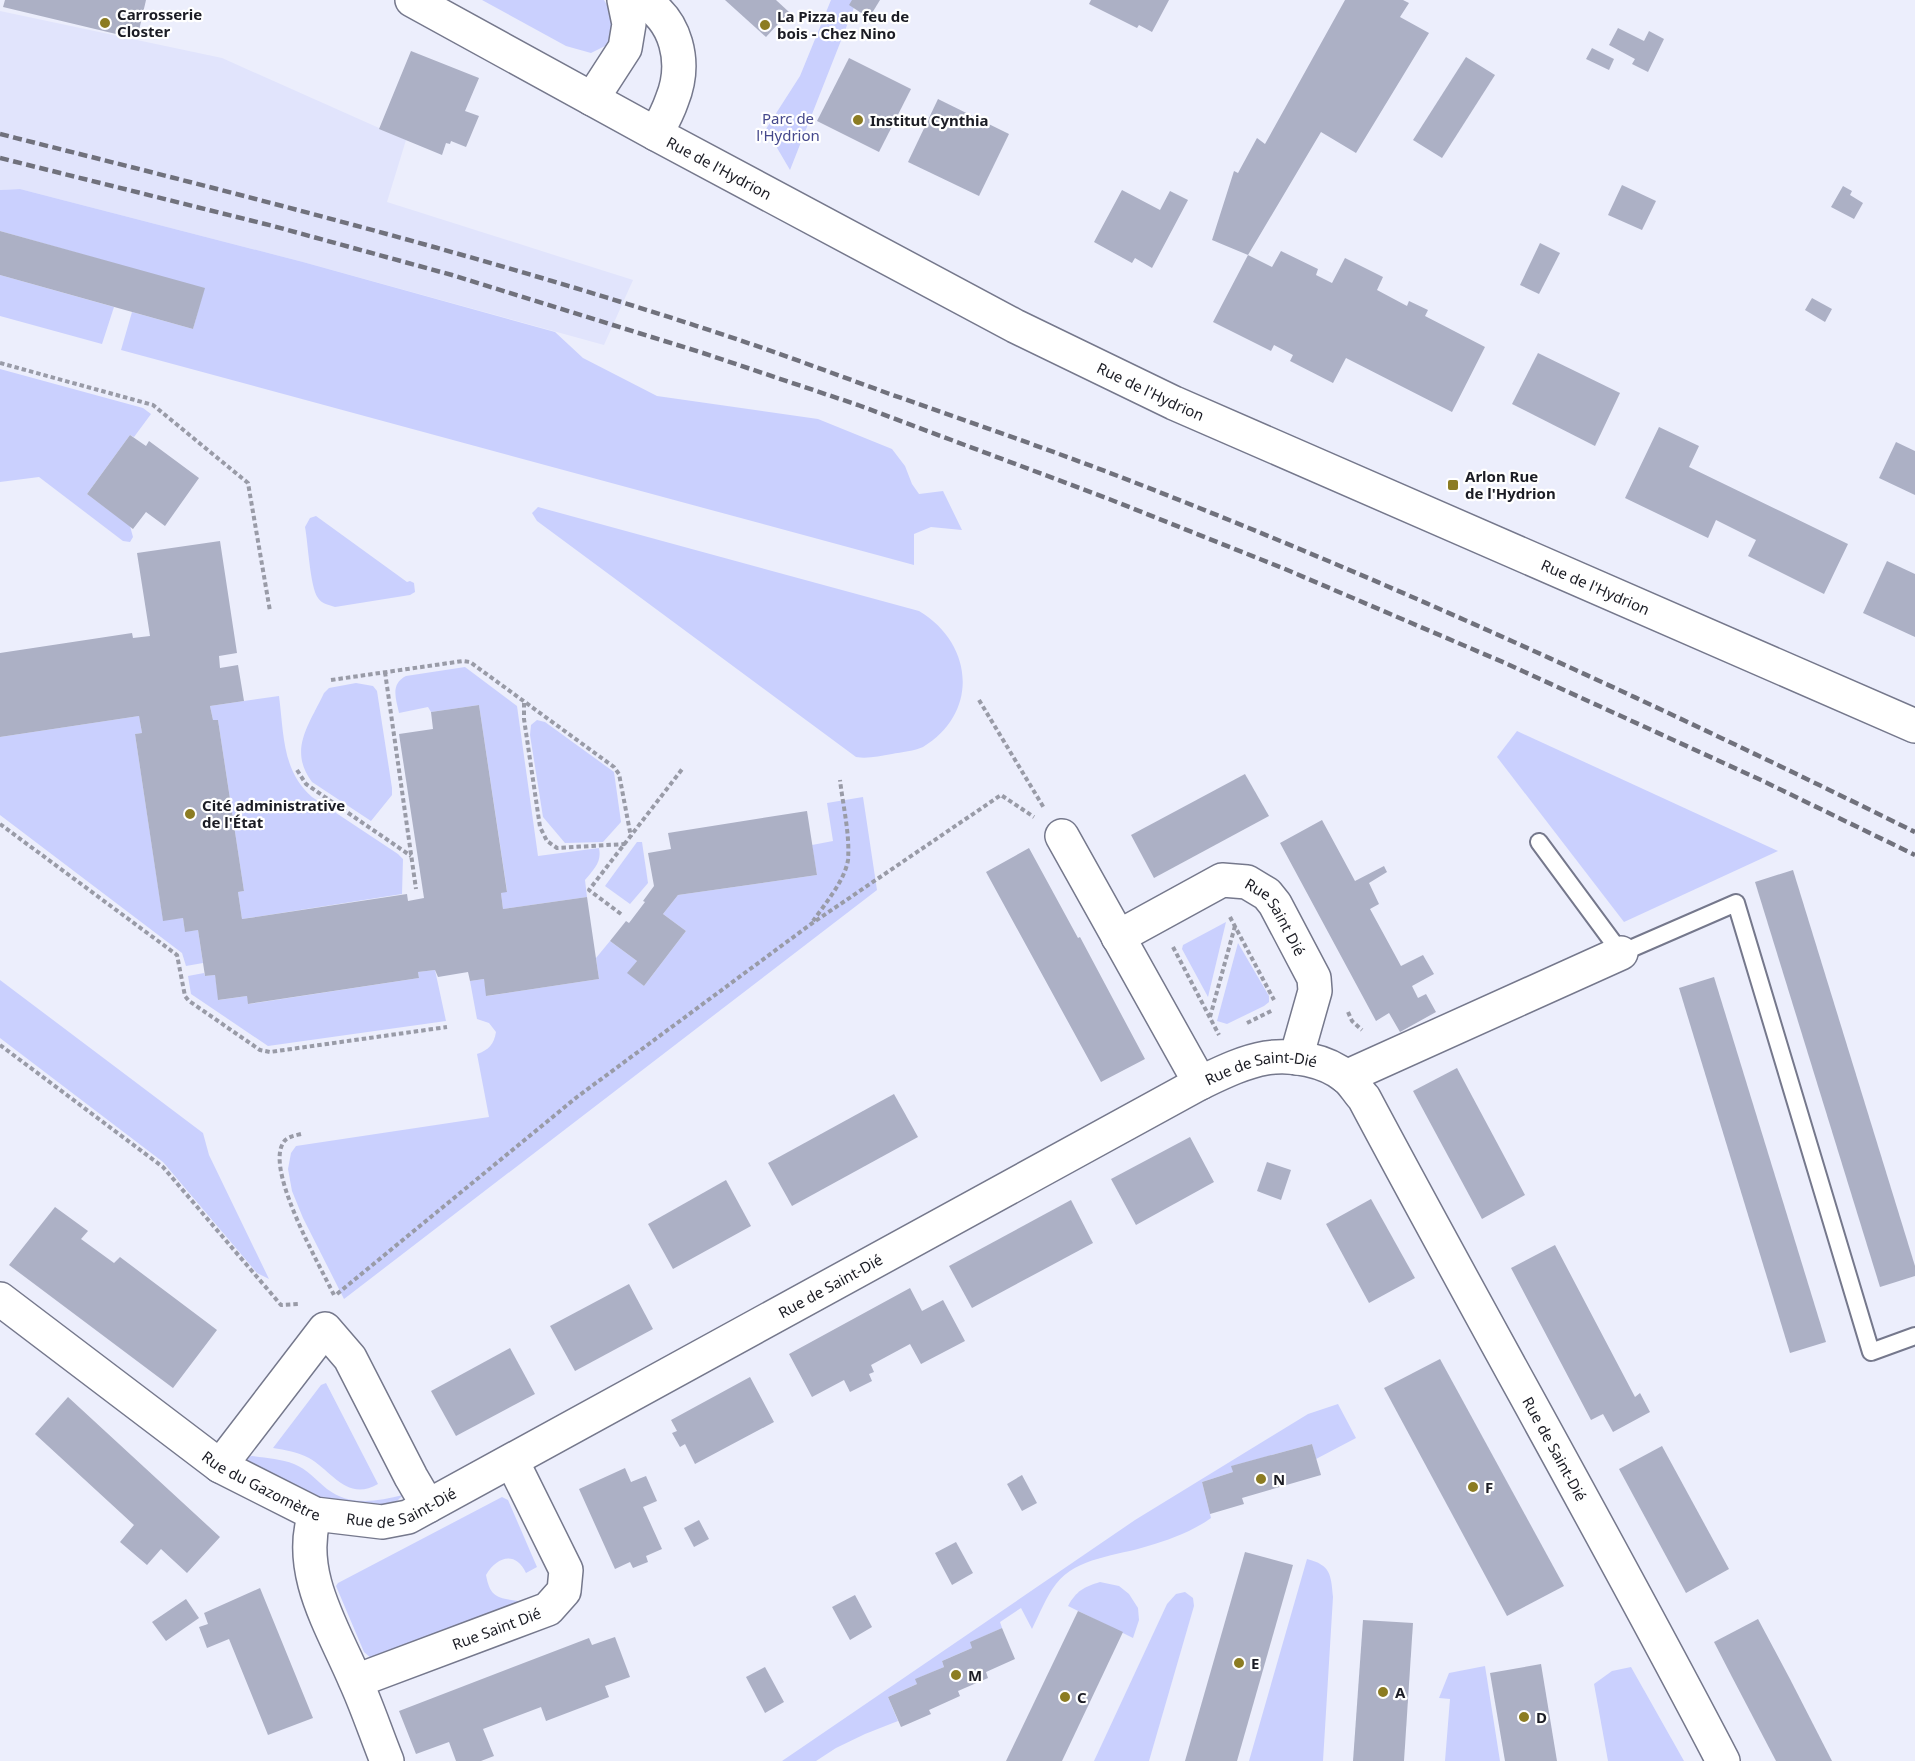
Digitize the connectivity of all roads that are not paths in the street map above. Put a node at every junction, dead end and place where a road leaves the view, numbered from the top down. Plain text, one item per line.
1 (412, 0) edge
2 (624, 0) edge
3 (641, 0) edge
4 (592, 99) junction
5 (656, 134) junction
6 (1915, 726) edge
7 (1062, 836) road end
8 (1539, 842) dead end
9 (1118, 937) junction
10 (1621, 953) junction
11 (1296, 1058) junction
12 (1346, 1077) junction
13 (1200, 1083) junction
14 (0, 1299) edge
15 (1915, 1336) edge
16 (512, 1461) junction
17 (220, 1466) junction
18 (428, 1506) junction
19 (315, 1514) junction
20 (356, 1681) junction
21 (387, 1761) edge
22 (1723, 1761) edge

1 - 4 street, Rue de l'Hydrion
2 - 4 street
3 - 5 street
4 - 5 street, Rue de l'Hydrion
5 - 6 street, Rue de l'Hydrion
7 - 9 street
8 - 10 lane
9 - 11 street, Rue Saint Dié
9 - 13 street
10 - 12 street
10 - 15 lane
11 - 12 street, Rue de Saint-Dié
11 - 13 street, Rue de Saint-Dié
12 - 22 street, Rue de Saint-Dié
13 - 16 street, Rue de Saint-Dié
14 - 17 street, Rue du Gazomètre
16 - 18 street, Rue de Saint-Dié
16 - 20 street, Rue Saint Dié
17 - 18 street
17 - 19 street, Rue du Gazomètre
18 - 19 street, Rue de Saint-Dié
19 - 20 street, Rue du Gazomètre
20 - 21 street, Rue du Gazomètre

